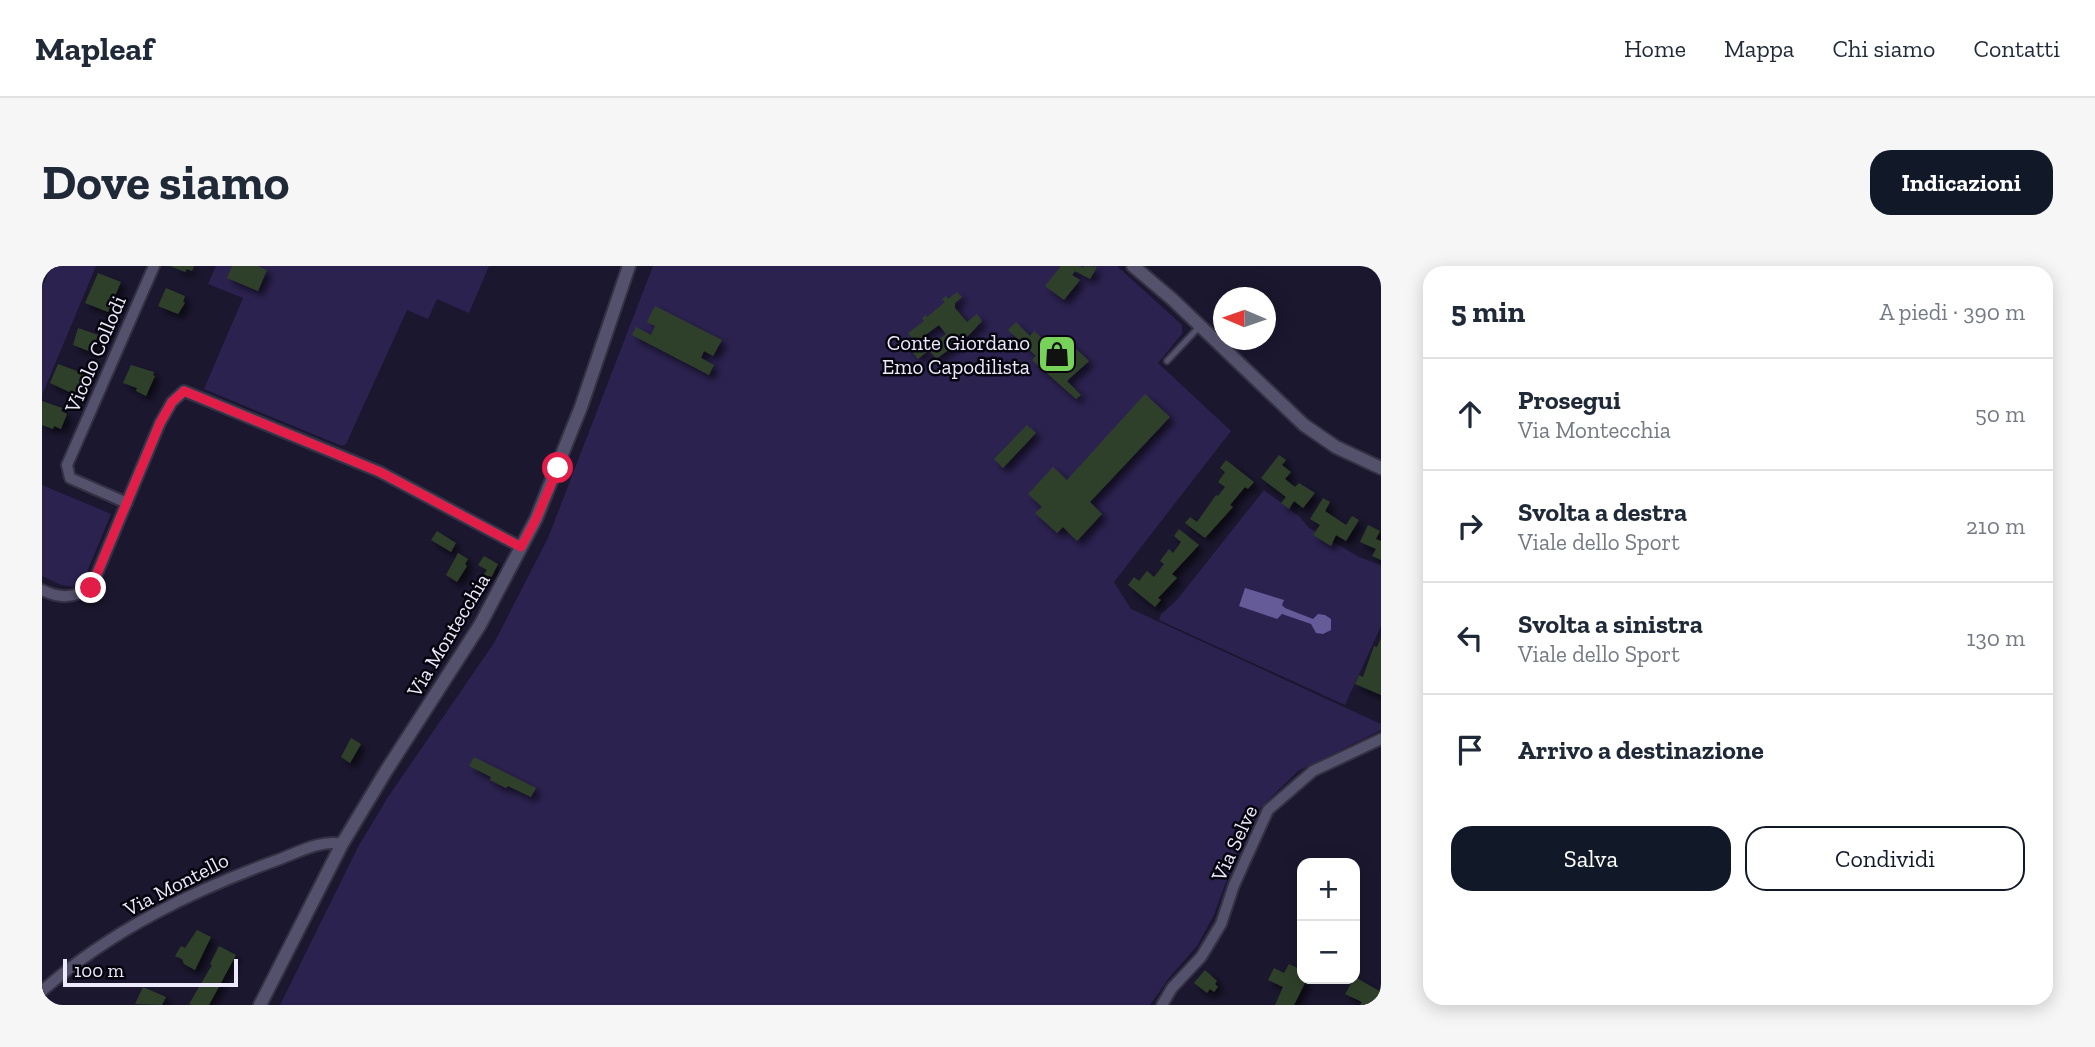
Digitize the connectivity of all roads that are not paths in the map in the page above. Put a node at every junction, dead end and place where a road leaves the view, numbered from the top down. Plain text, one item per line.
1 (154, 266) edge
2 (629, 266) edge
3 (1133, 266) edge
4 (1200, 326) junction
5 (1167, 361) dead end
6 (1381, 468) edge
7 (127, 503) junction
8 (521, 547) junction
9 (42, 590) edge
10 (1381, 739) edge
11 (342, 844) junction
12 (42, 991) edge
13 (260, 1005) edge
14 (1163, 1005) edge

1 - 7 street, Vicolo Collodi
2 - 8 street, Via Montecchia
3 - 4 street
4 - 5 lane
4 - 6 street
7 - 8 street
7 - 9 street
8 - 11 street, Via Montecchia
10 - 14 street, Via Selve
11 - 12 street, Via Montello
11 - 13 street, Via Montecchia

